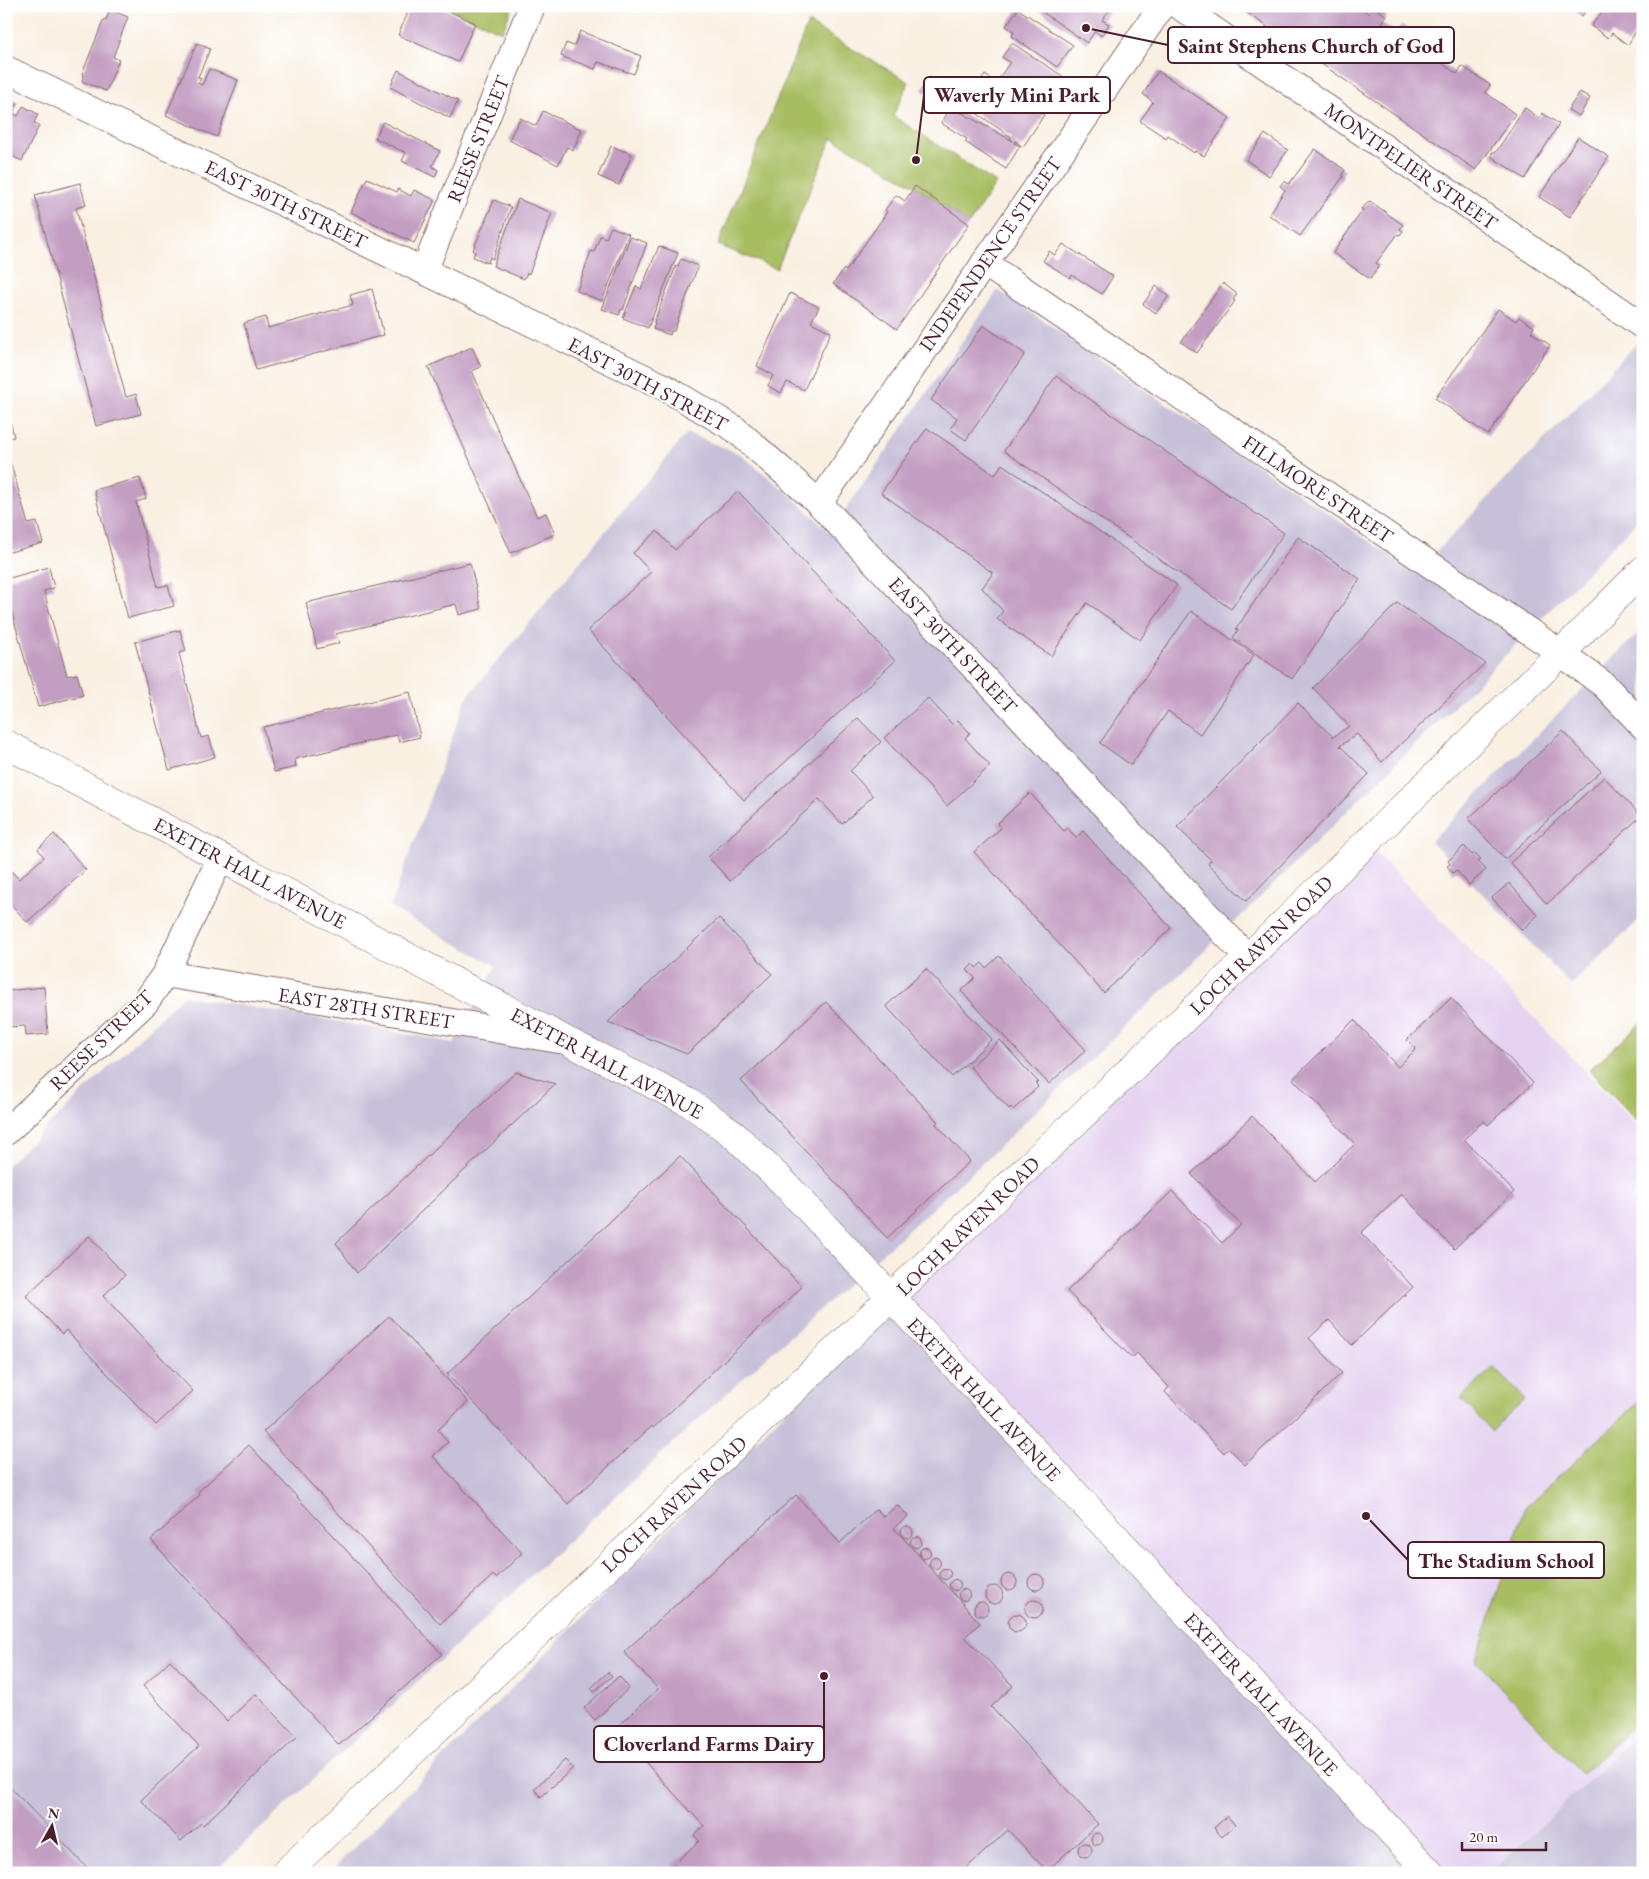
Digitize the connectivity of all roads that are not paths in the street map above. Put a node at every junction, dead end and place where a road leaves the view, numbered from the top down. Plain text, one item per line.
1 (532, 6) edge
2 (1162, 6) edge
3 (1179, 6) edge
4 (6, 69) edge
5 (984, 263) junction
6 (424, 271) junction
7 (1643, 326) edge
8 (819, 502) junction
9 (1643, 570) edge
10 (1561, 653) junction
11 (1643, 726) edge
12 (6, 744) edge
13 (221, 857) junction
14 (1248, 958) junction
15 (165, 974) junction
16 (567, 1041) junction
17 (6, 1132) edge
18 (891, 1299) junction
19 (285, 1873) edge
20 (1430, 1873) edge

1 - 6 street, REESE STREET
2 - 5 street, INDEPENDENCE STREET
3 - 7 street, MONTPELIER STREET
4 - 6 street, EAST 30TH STREET
5 - 8 street, INDEPENDENCE STREET
5 - 10 street, FILLMORE STREET
6 - 8 street, EAST 30TH STREET
8 - 14 street, EAST 30TH STREET
9 - 10 main road, LOCH RAVEN ROAD
10 - 11 street, FILLMORE STREET
10 - 14 main road, LOCH RAVEN ROAD
12 - 13 main road, EXETER HALL AVENUE
13 - 15 street, REESE STREET
13 - 16 main road, EXETER HALL AVENUE
14 - 18 main road, LOCH RAVEN ROAD
15 - 16 street, EAST 28TH STREET
15 - 17 street, REESE STREET
16 - 18 main road, EXETER HALL AVENUE
18 - 19 main road, LOCH RAVEN ROAD
18 - 20 main road, EXETER HALL AVENUE

